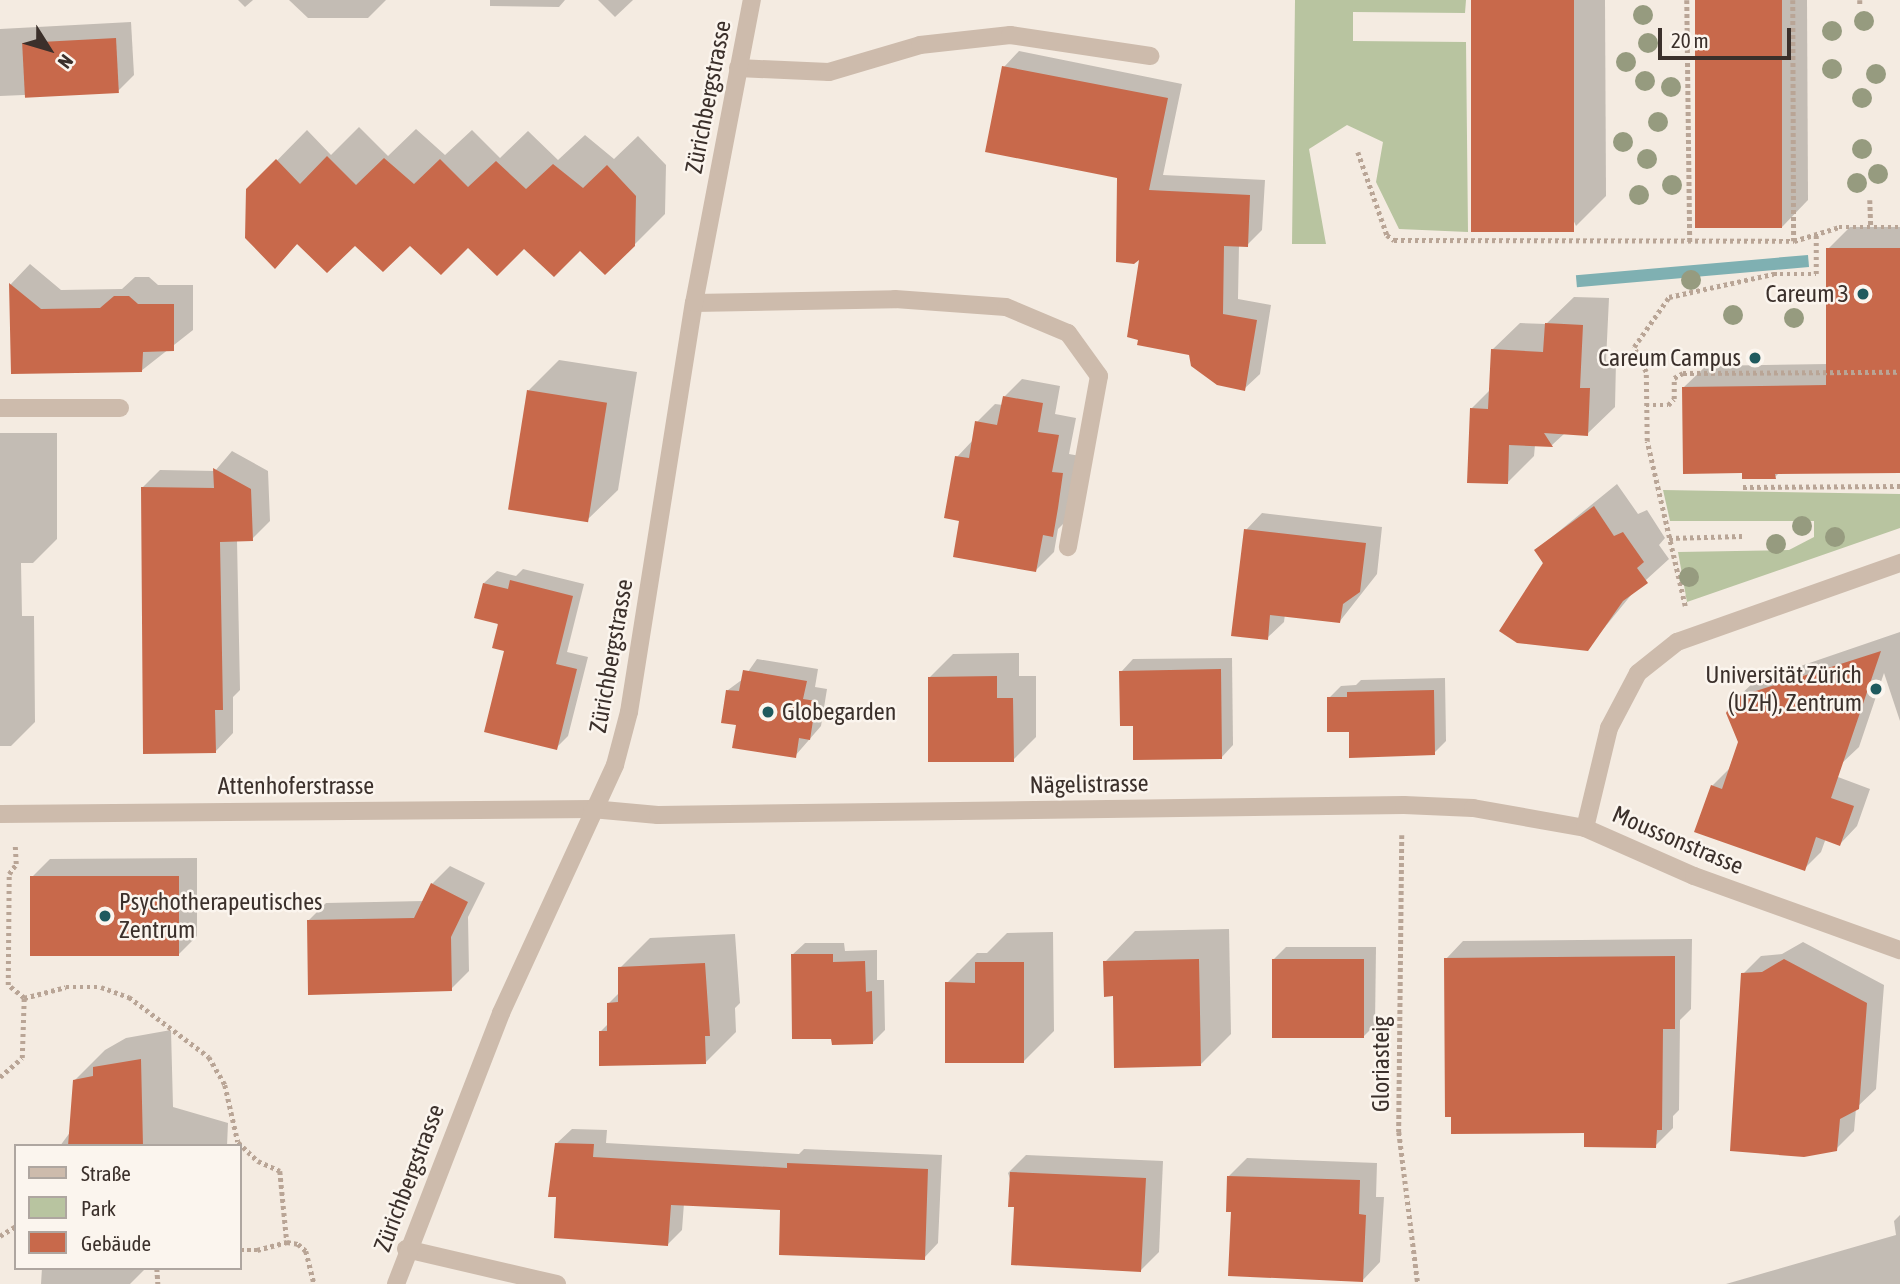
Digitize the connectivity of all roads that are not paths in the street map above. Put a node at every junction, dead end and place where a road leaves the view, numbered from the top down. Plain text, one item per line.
1 (752, 0) edge
2 (1150, 56) dead end
3 (738, 68) junction
4 (694, 303) junction
5 (0, 408) edge
6 (120, 408) dead end
7 (1068, 548) dead end
8 (1900, 563) edge
9 (592, 809) junction
10 (0, 814) edge
11 (1586, 828) junction
12 (1900, 950) edge
13 (406, 1249) junction
14 (396, 1284) edge
15 (558, 1284) edge

1 - 3 street, Zürichbergstrasse
2 - 3 street
3 - 4 street, Zürichbergstrasse
4 - 7 street
4 - 9 street, Zürichbergstrasse
5 - 6 street
8 - 11 street, Moussonstrasse
9 - 10 street, Attenhoferstrasse
9 - 11 street, Nägelistrasse
9 - 13 street, Zürichbergstrasse
11 - 12 street, Moussonstrasse
13 - 14 street, Zürichbergstrasse
13 - 15 street

